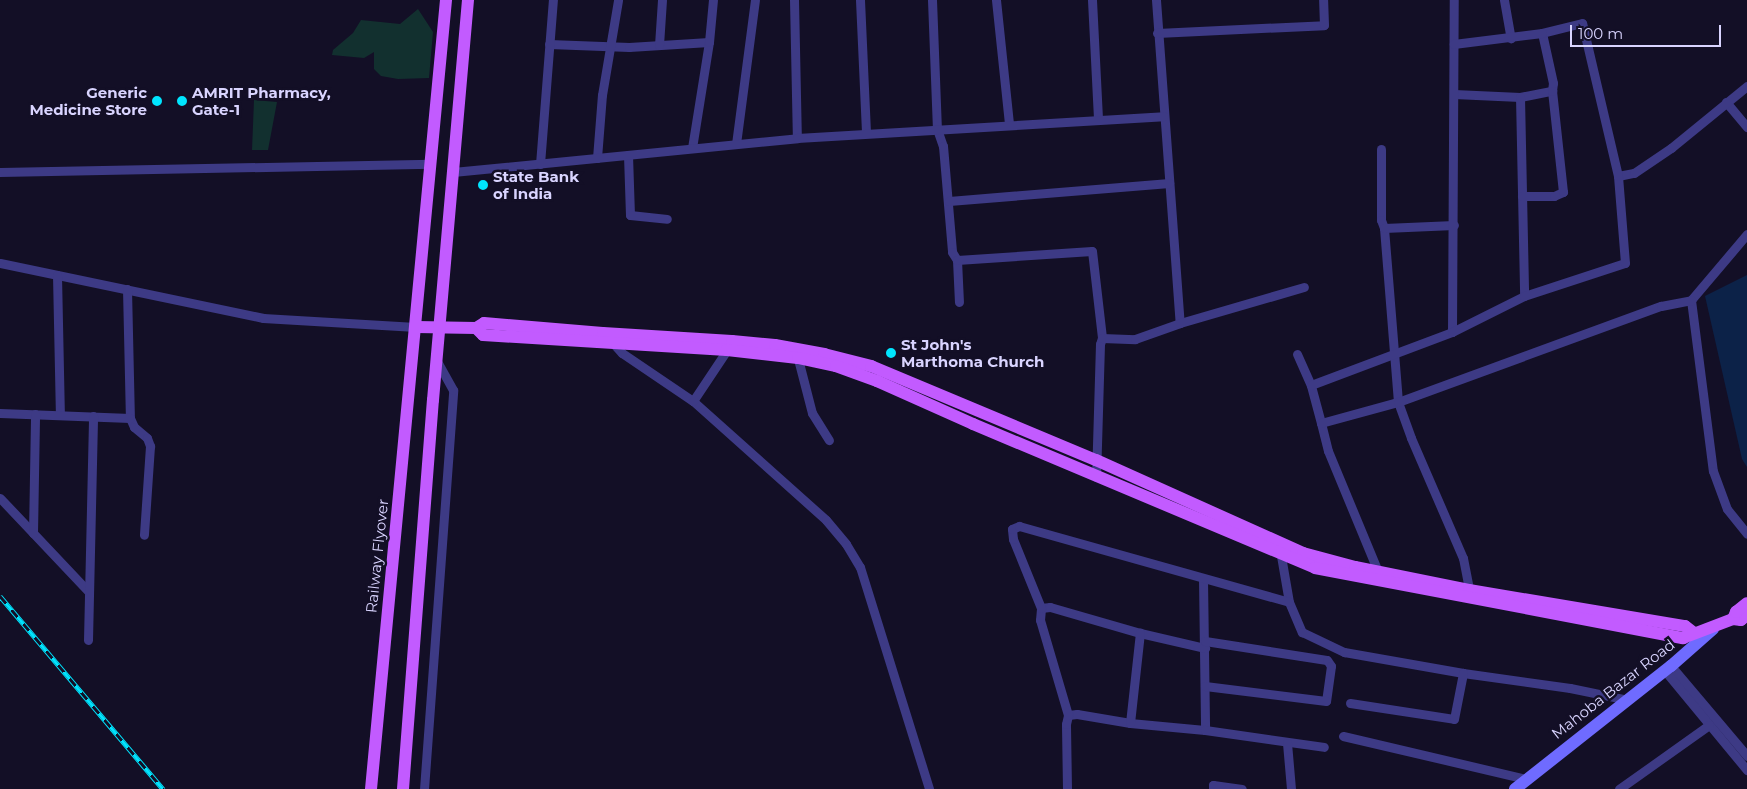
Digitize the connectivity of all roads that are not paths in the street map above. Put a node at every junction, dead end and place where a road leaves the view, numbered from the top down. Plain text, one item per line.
1 (446, 0) edge
2 (468, 0) edge
3 (553, 0) edge
4 (618, 0) edge
5 (662, 0) edge
6 (713, 0) edge
7 (755, 0) edge
8 (794, 0) edge
9 (860, 0) edge
10 (932, 0) edge
11 (996, 0) edge
12 (1092, 0) edge
13 (1156, 0) edge
14 (1323, 0) edge
15 (1454, 0) edge
16 (1504, 0) edge
17 (1157, 33) junction
18 (1542, 34) junction
19 (1511, 38) junction
20 (709, 42) junction
21 (550, 44) junction
22 (1454, 44) junction
23 (659, 45) junction
24 (610, 46) junction
25 (1747, 86) edge
26 (1552, 91) junction
27 (1454, 94) junction
28 (1520, 97) junction
29 (1726, 102) junction
30 (1163, 116) junction
31 (1098, 120) junction
32 (1009, 124) junction
33 (1747, 127) edge
34 (937, 129) junction
35 (866, 133) junction
36 (797, 138) junction
37 (736, 144) junction
38 (692, 148) junction
39 (1381, 149) dead end
40 (628, 155) junction
41 (597, 158) junction
42 (431, 164) junction
43 (540, 164) junction
44 (0, 172) edge
45 (453, 172) junction
46 (1618, 176) junction
47 (1169, 183) junction
48 (1522, 196) junction
49 (949, 201) junction
50 (667, 220) dead end
51 (1454, 225) junction
52 (1384, 228) junction
53 (1747, 234) edge
54 (957, 260) junction
55 (0, 263) edge
56 (57, 275) junction
57 (1304, 287) dead end
58 (126, 289) junction
59 (1524, 296) junction
60 (1691, 300) junction
61 (959, 302) dead end
62 (1180, 323) junction
63 (441, 326) junction
64 (416, 327) junction
65 (476, 328) junction
66 (1452, 332) junction
67 (604, 333) junction
68 (1102, 338) junction
69 (613, 343) junction
70 (727, 350) junction
71 (797, 353) junction
72 (1297, 354) dead end
73 (1393, 354) junction
74 (437, 361) junction
75 (1311, 385) junction
76 (693, 401) junction
77 (1398, 402) junction
78 (0, 413) edge
79 (34, 414) junction
80 (60, 415) junction
81 (93, 416) junction
82 (130, 418) junction
83 (1322, 423) junction
84 (829, 440) dead end
85 (1096, 460) junction
86 (1096, 477) junction
87 (0, 498) edge
88 (33, 533) junction
89 (1747, 534) edge
90 (144, 535) dead end
91 (1279, 549) junction
92 (1379, 577) junction
93 (1203, 579) junction
94 (1469, 590) junction
95 (89, 592) junction
96 (1290, 602) junction
97 (1747, 603) edge
98 (1041, 608) junction
99 (1747, 615) edge
100 (1733, 619) junction
101 (1713, 629) junction
102 (1694, 633) junction
103 (1140, 634) junction
104 (88, 640) dead end
105 (1205, 644) junction
106 (1668, 669) junction
107 (1463, 673) junction
108 (1205, 686) junction
109 (1628, 700) junction
110 (1350, 703) dead end
111 (1068, 715) junction
112 (1130, 723) junction
113 (1709, 725) junction
114 (1205, 730) junction
115 (1343, 736) dead end
116 (1288, 743) junction
117 (1324, 747) dead end
118 (1747, 756) edge
119 (1747, 770) edge
120 (1527, 779) junction
121 (371, 789) edge
122 (403, 789) edge
123 (424, 789) edge
124 (929, 789) edge
125 (1067, 789) edge
126 (1213, 789) edge
127 (1242, 789) edge
128 (1291, 789) edge
129 (1515, 789) edge
130 (1619, 789) edge

1 - 42 main road, Railway Flyover
2 - 45 main road
3 - 21 street
4 - 24 street
5 - 23 street
6 - 20 street
7 - 37 street
8 - 36 street
9 - 35 street
10 - 34 street
11 - 32 street
12 - 31 street
13 - 17 street
14 - 17 street
15 - 22 street
16 - 19 street
17 - 30 street
18 - 19 street
18 - 26 street
18 - 46 street
19 - 22 street
20 - 23 street
20 - 38 street
21 - 24 street
21 - 43 street
22 - 27 street
23 - 24 street
24 - 41 street
25 - 29 street
26 - 28 street
26 - 48 street
27 - 28 street
27 - 51 street
28 - 48 street
29 - 33 street
29 - 46 street
30 - 31 street
30 - 47 street
31 - 32 street
32 - 34 street
34 - 35 street
34 - 49 street
35 - 36 street
36 - 37 street
37 - 38 street
38 - 40 street
39 - 52 street
40 - 41 street
40 - 50 street
41 - 43 street
42 - 44 street
42 - 64 main road, Railway Flyover
43 - 45 street
45 - 63 main road
46 - 59 street
47 - 49 street
47 - 62 street
48 - 59 street
49 - 54 street
51 - 52 street
51 - 66 street
52 - 73 street
53 - 60 street
54 - 61 street
54 - 68 street
55 - 56 street
56 - 58 street
56 - 80 street
57 - 62 street
58 - 64 street
58 - 82 street
59 - 66 street
60 - 77 street
60 - 89 street
62 - 68 street
63 - 64 main road
63 - 65 main road
63 - 74 main road
64 - 121 main road, Railway Flyover
65 - 67 main road
65 - 69 main road
66 - 73 street
67 - 69 street
67 - 71 main road
68 - 85 street
69 - 70 main road
69 - 76 street
70 - 71 main road
70 - 76 street
71 - 84 street
71 - 85 main road
71 - 86 main road
72 - 75 street
73 - 75 street
73 - 77 street
74 - 122 main road
74 - 123 street
75 - 83 street
76 - 124 street
77 - 83 street
77 - 94 street
78 - 79 street
79 - 80 street
79 - 88 street
80 - 81 street
81 - 82 street
81 - 95 street
82 - 90 street
83 - 92 street
85 - 86 street
85 - 91 main road
86 - 91 main road
87 - 88 street
88 - 95 street
91 - 92 main road
91 - 96 street
92 - 94 main road
92 - 102 main road
93 - 96 street
93 - 98 street
93 - 105 street
94 - 102 main road
95 - 104 street
96 - 107 street
97 - 100 main road, Mahoba Bazar Road
98 - 103 street
98 - 111 street
99 - 100 main road, Mahoba Bazar Road
100 - 101 main road, Mahoba Bazar Road
101 - 102 main road
101 - 106 street, Mahoba Bazar Road
103 - 105 street
103 - 112 street
105 - 108 street
105 - 108 street
106 - 109 street, Mahoba Bazar Road
106 - 113 street
106 - 118 street
107 - 109 street
107 - 110 street
108 - 114 street
109 - 120 street, Mahoba Bazar Road
111 - 112 street
111 - 125 street
112 - 114 street
113 - 119 street
113 - 130 street
114 - 116 street
115 - 120 street
116 - 117 street
116 - 128 street
120 - 129 street, Mahoba Bazar Road
126 - 127 street

